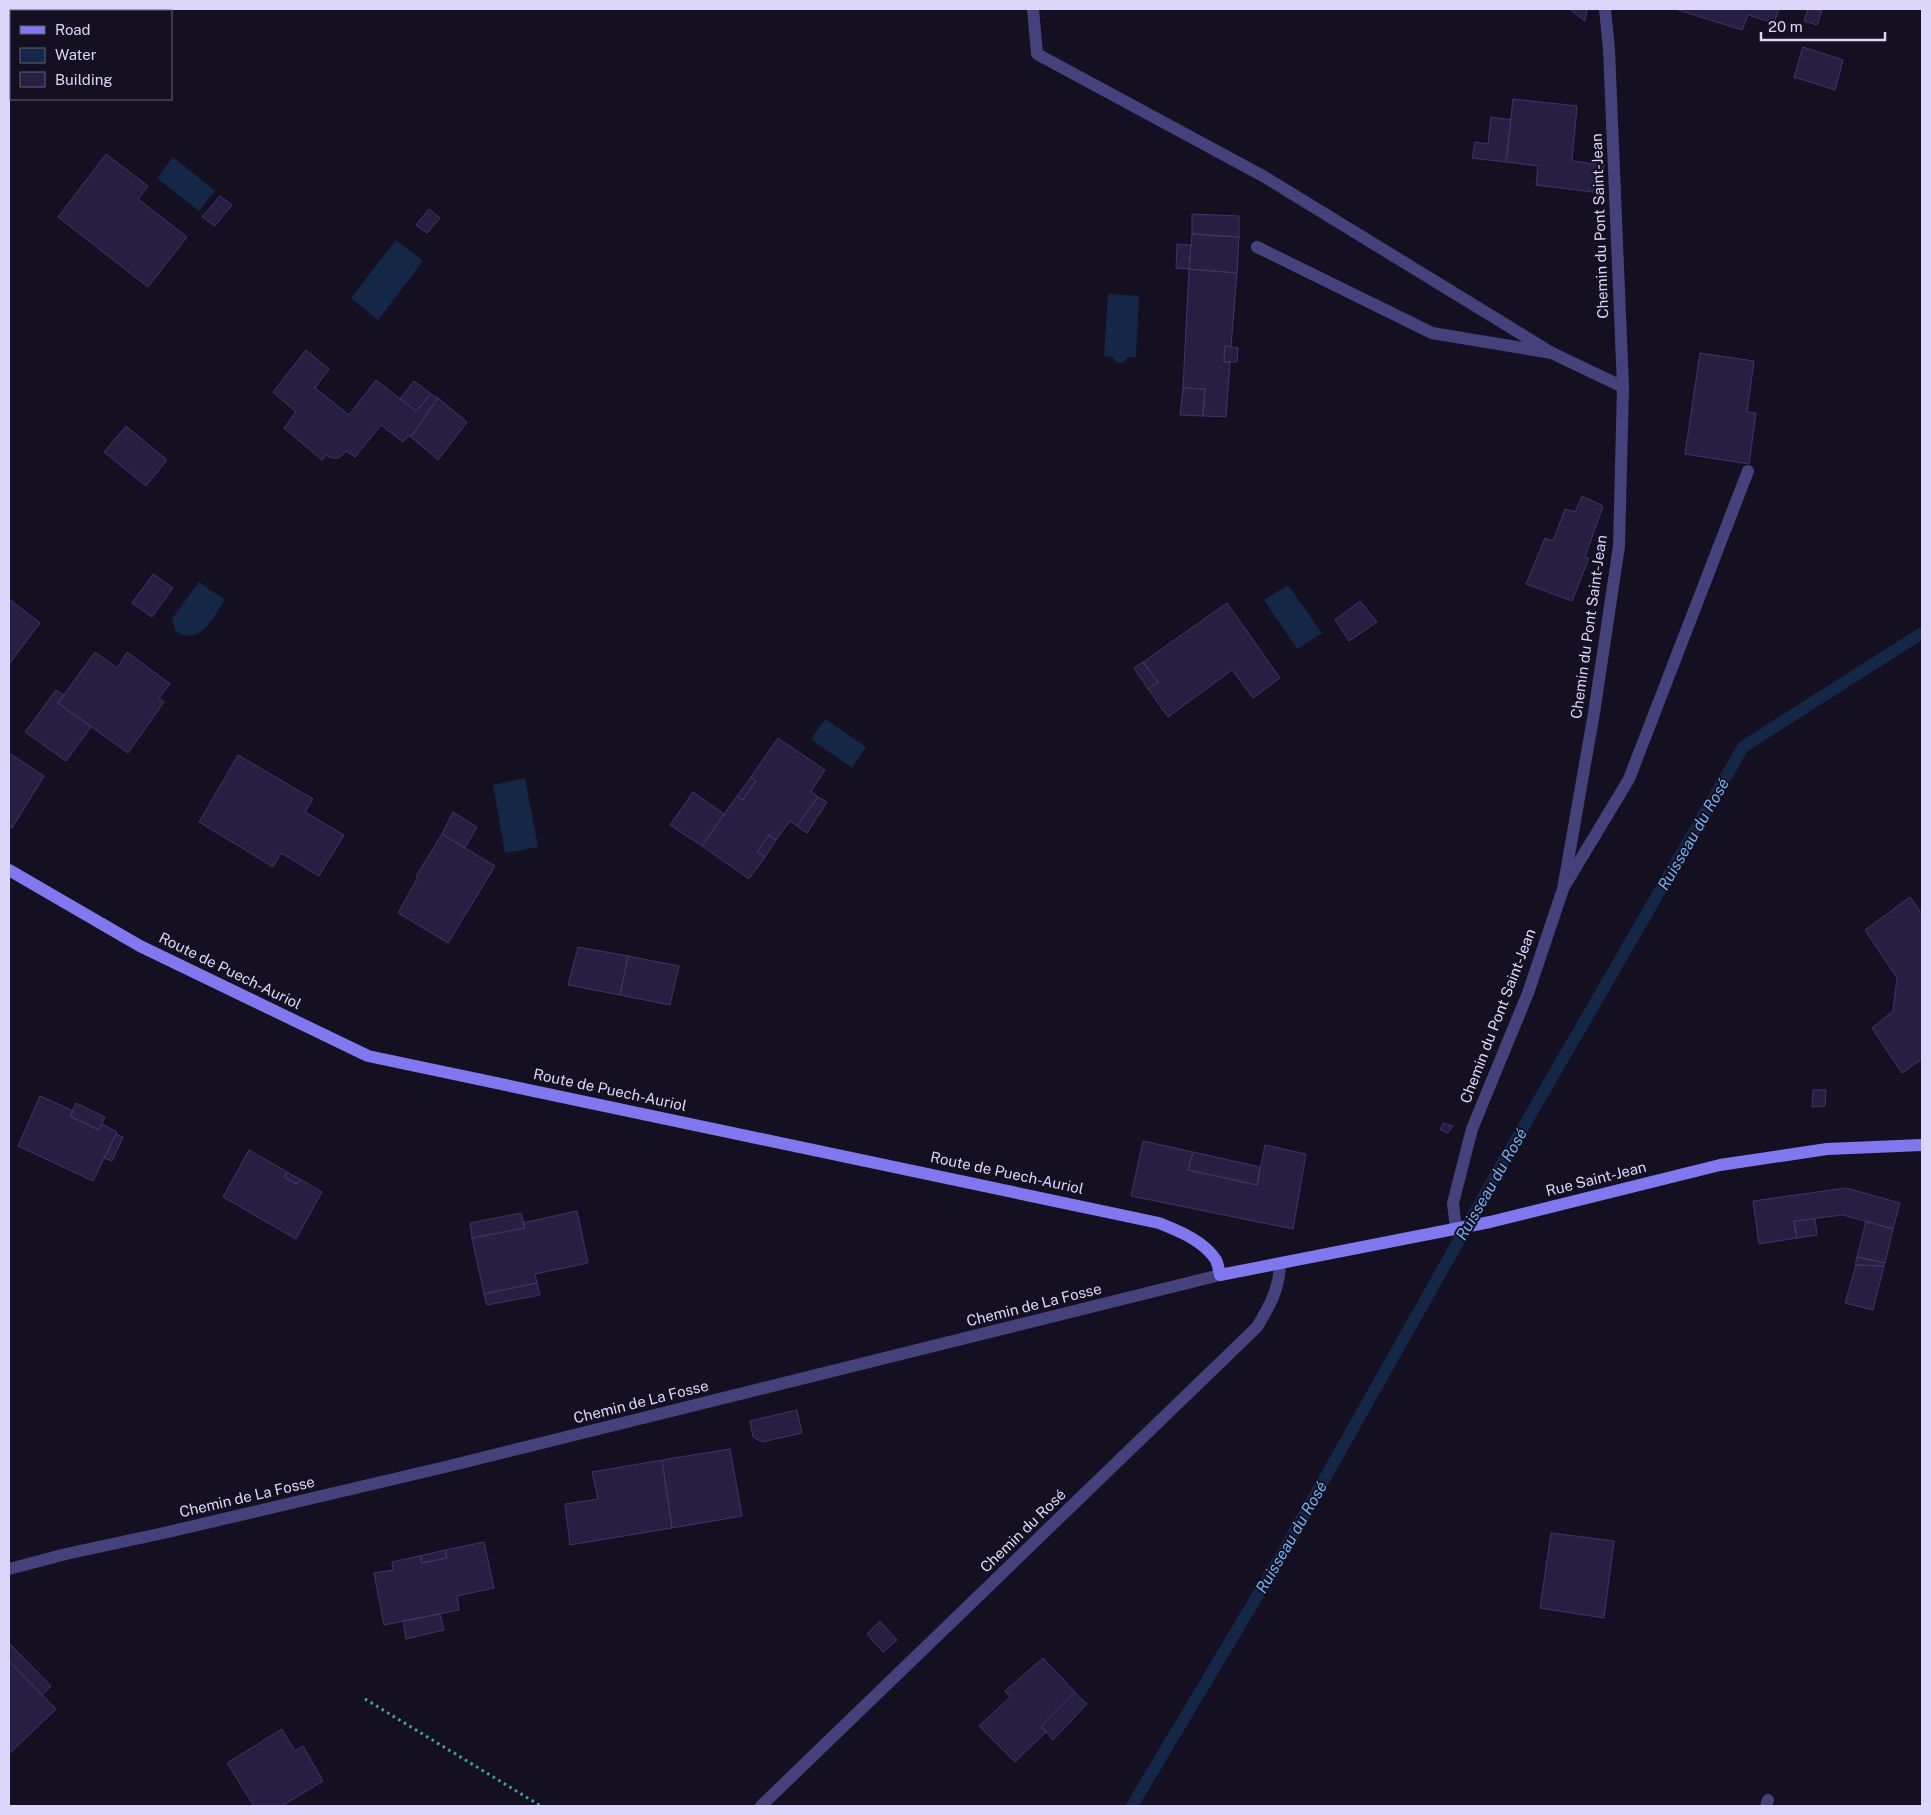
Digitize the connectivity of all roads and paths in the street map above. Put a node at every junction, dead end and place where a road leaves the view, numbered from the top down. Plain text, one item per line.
1 (1033, 9) edge
2 (1605, 9) edge
3 (1257, 247) dead end
4 (1552, 353) junction
5 (1623, 387) junction
6 (1748, 471) dead end
7 (9, 870) edge
8 (1563, 889) junction
9 (1922, 1145) edge
10 (1456, 1229) junction
11 (1280, 1264) junction
12 (1220, 1275) junction
13 (9, 1569) edge
14 (365, 1699) dead end
15 (541, 1806) edge
16 (761, 1806) edge

1 - 4 street
2 - 5 street, Chemin du Pont Saint-Jean
3 - 4 street
4 - 5 street
5 - 8 street, Chemin du Pont Saint-Jean
6 - 8 street
7 - 12 street, Route de Puech-Auriol
8 - 10 street, Chemin du Pont Saint-Jean
9 - 10 street, Rue Saint-Jean
10 - 11 street, Rue Saint-Jean
11 - 12 street, Chemin de La Fosse
11 - 16 street, Chemin du Rosé
12 - 13 street, Chemin de La Fosse
14 - 15 path

